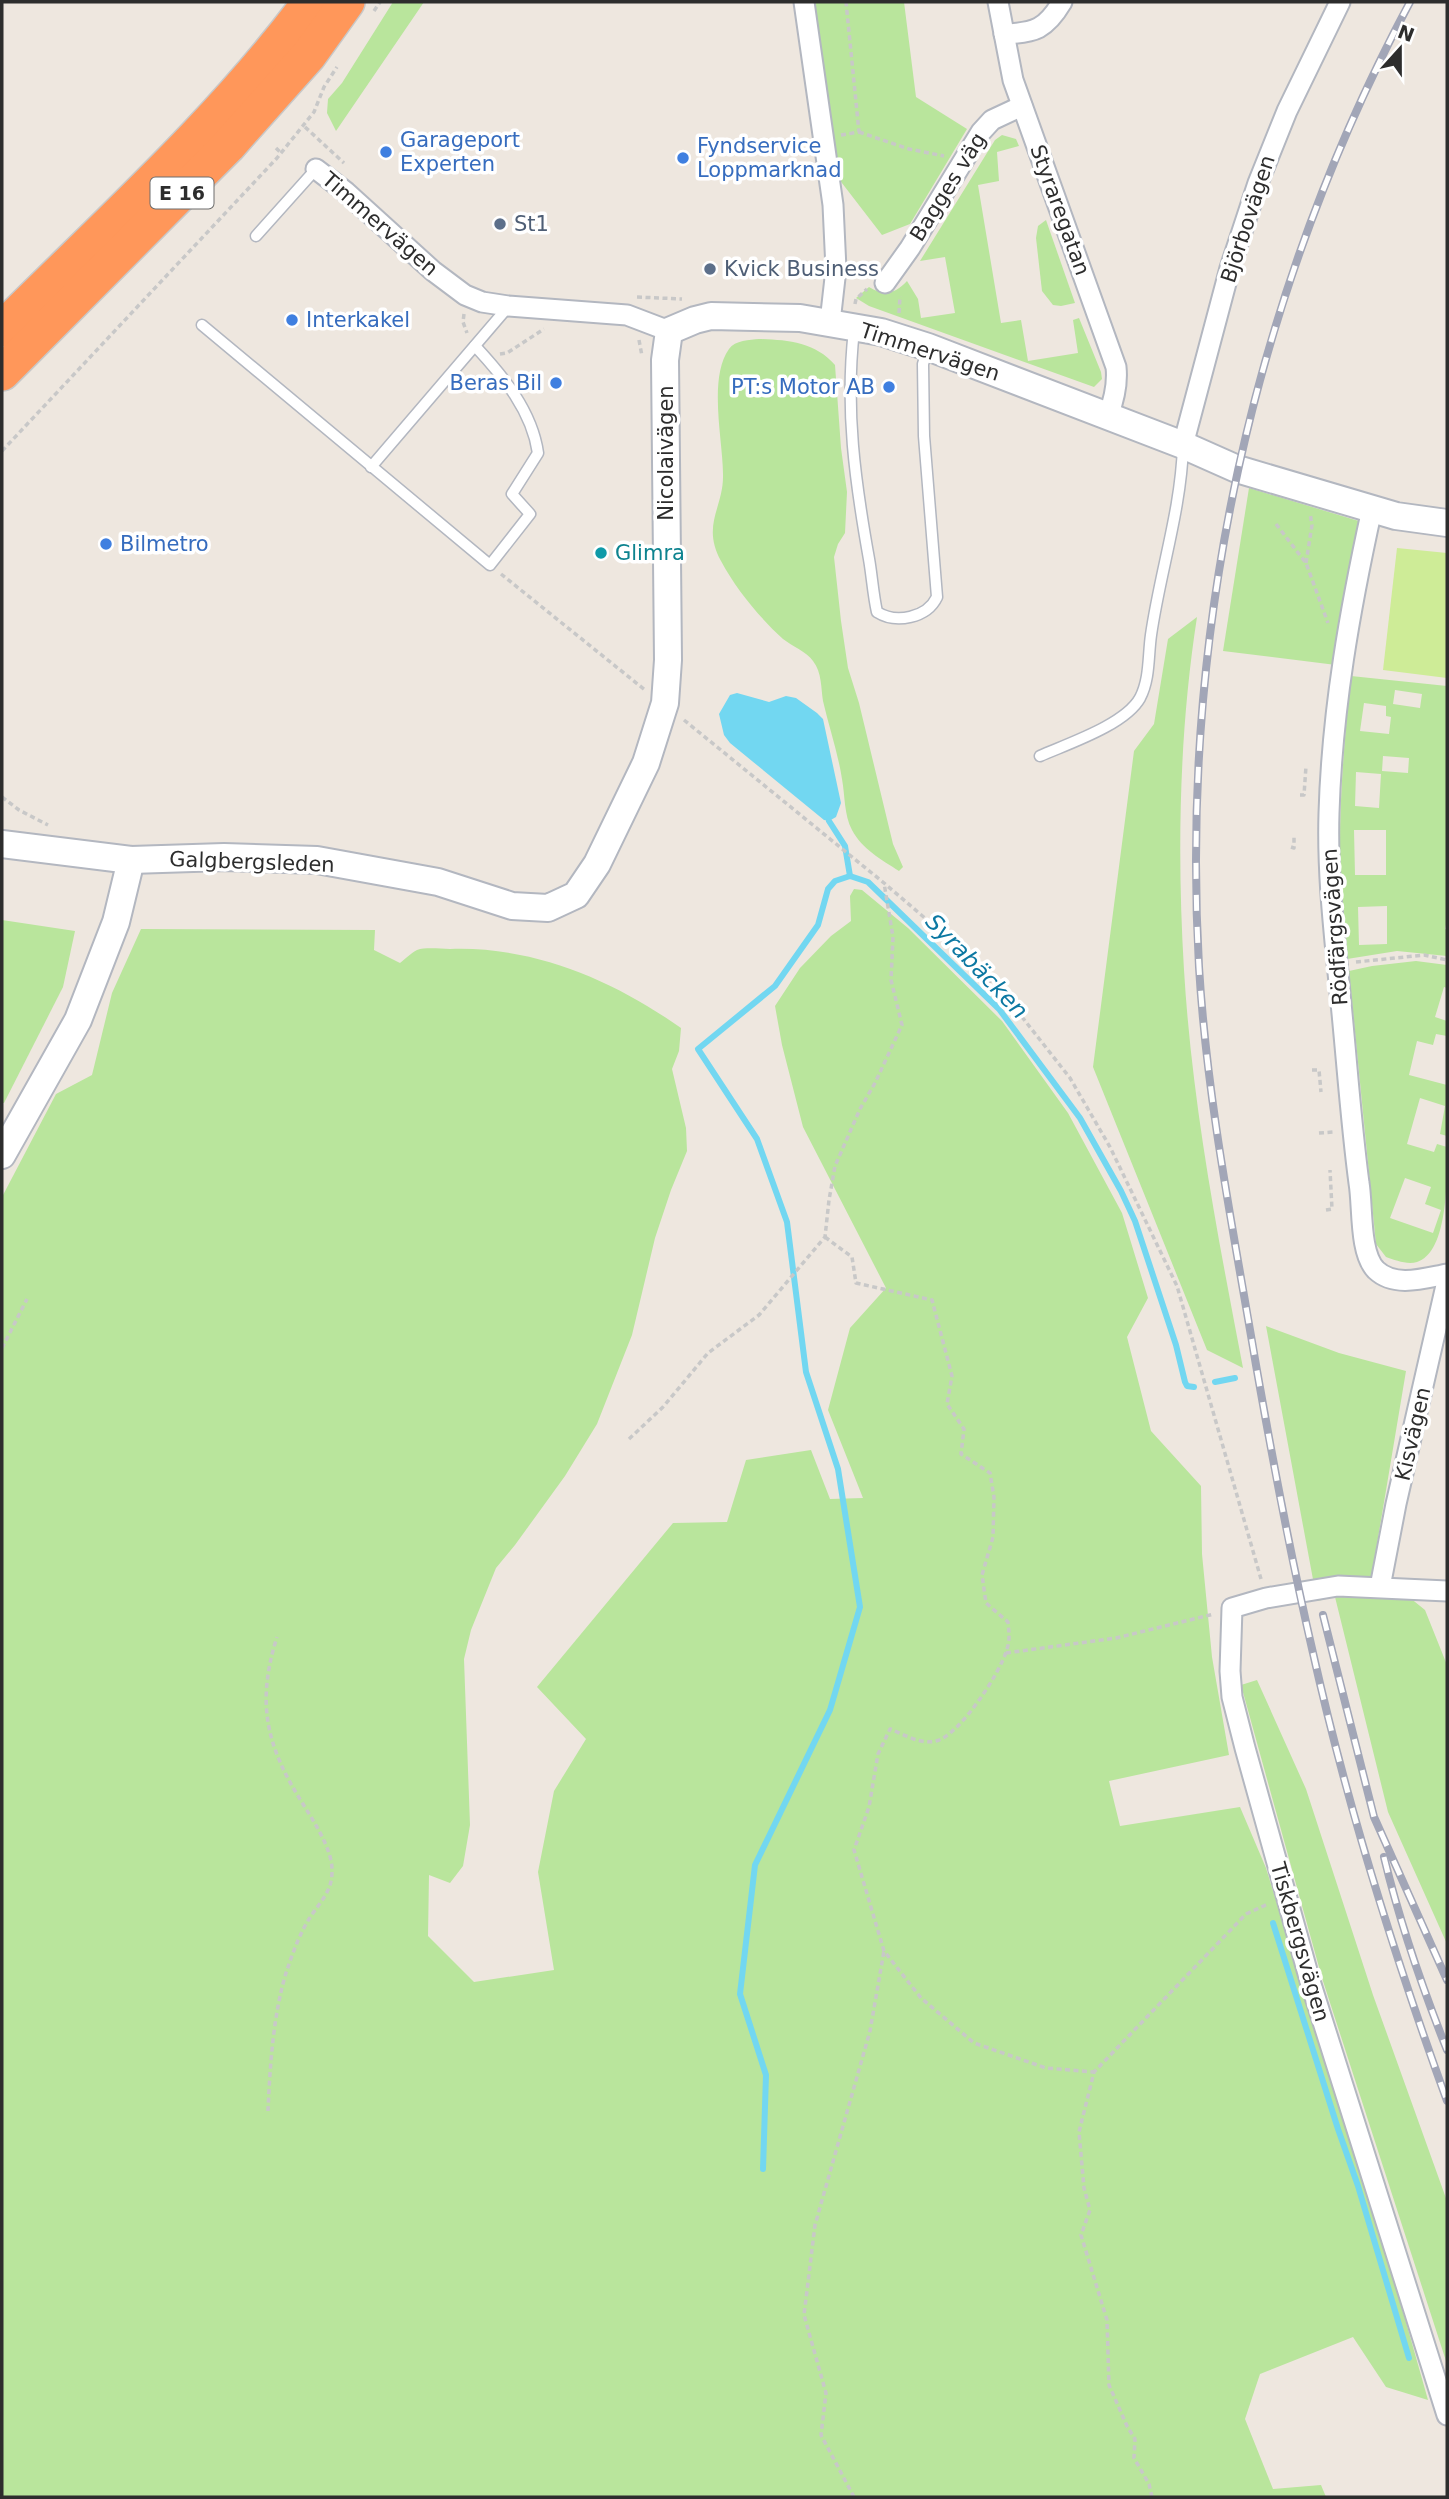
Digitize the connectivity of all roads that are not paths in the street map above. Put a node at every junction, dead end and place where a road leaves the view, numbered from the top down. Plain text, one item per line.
1 (310, 2) edge
2 (804, 2) edge
3 (998, 2) edge
4 (1062, 2) edge
5 (1340, 2) edge
6 (360, 7) edge
7 (1004, 34) junction
8 (1022, 106) junction
9 (316, 169) joint
10 (256, 236) dead end
11 (885, 283) dead end
12 (508, 306) junction
13 (842, 324) junction
14 (202, 325) dead end
15 (2, 329) edge
16 (669, 331) junction
17 (475, 345) junction
18 (928, 347) junction
19 (2, 373) edge
20 (1108, 416) junction
21 (1183, 445) junction
22 (371, 467) junction
23 (1372, 509) junction
24 (1447, 523) edge
25 (1040, 757) dead end
26 (2, 844) edge
27 (131, 860) junction
28 (578, 892) joint
29 (2, 1155) edge
30 (1447, 1274) edge
31 (1447, 1281) edge
32 (1440, 1353) edge
33 (1380, 1587) junction
34 (1447, 1591) edge
35 (1447, 2415) edge

1 - 15 highway, E 16
2 - 13 street
3 - 7 street, Styraregatan
4 - 7 street
5 - 21 street, Björbovägen
6 - 19 highway, E 16
7 - 8 street, Styraregatan
8 - 11 street, Bagges väg
8 - 20 street, Styraregatan
9 - 10 lane
9 - 12 street, Timmervägen
12 - 16 street, Timmervägen
12 - 17 lane
13 - 16 street, Timmervägen
13 - 18 street, Timmervägen
13 - 18 lane
14 - 22 lane
16 - 28 street, Nicolaivägen
17 - 22 lane
17 - 22 lane
18 - 20 street, Timmervägen
20 - 21 street, Timmervägen
21 - 23 street, Timmervägen
21 - 25 lane
23 - 24 street, Timmervägen
23 - 30 street, Rödfärgsvägen
26 - 27 street, Galgbergsleden
27 - 28 street, Galgbergsleden
27 - 29 street
31 - 32 street, Kisvägen
32 - 33 street, Kisvägen
33 - 34 street
33 - 35 street, Tiskbergsvägen

